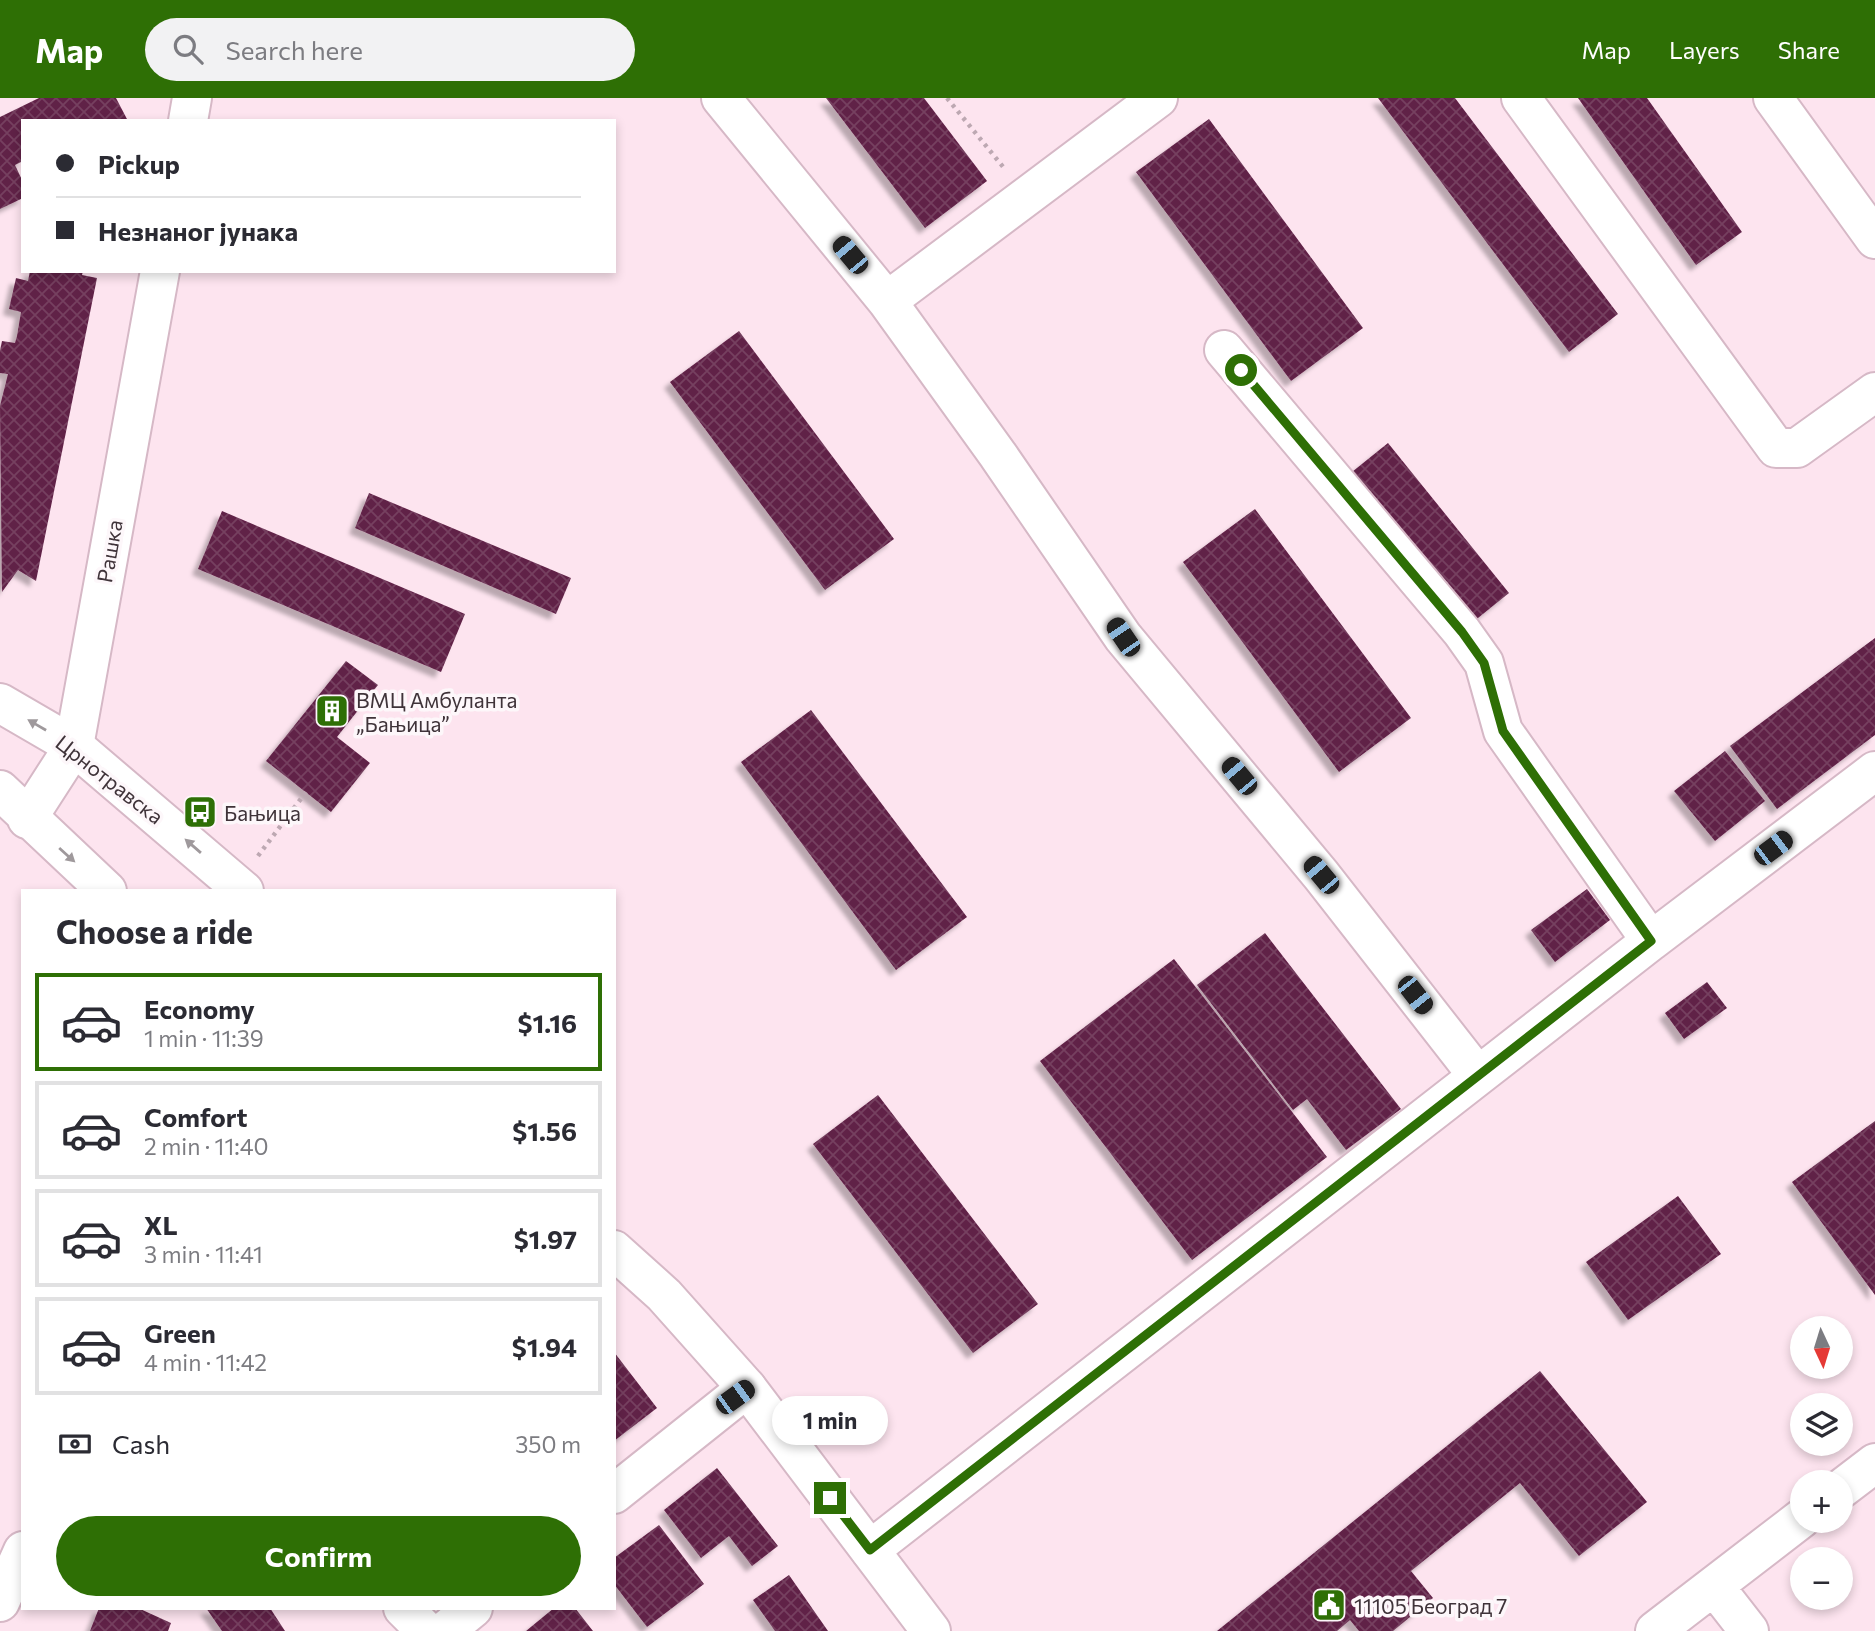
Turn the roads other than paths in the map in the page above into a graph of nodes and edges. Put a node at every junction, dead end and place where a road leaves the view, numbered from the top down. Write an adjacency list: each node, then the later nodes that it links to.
1 (192, 98): 6 (main road)
2 (721, 98): 9 (main road)
3 (1158, 98): 9 (main road)
4 (1521, 98): 11 (main road)
5 (1773, 98): 7 (main road)
6 (188, 119)
7 (1875, 239)
8 (160, 273): 13 (main road, Рашка)
9 (887, 301): 20 (main road)
10 (1224, 350): 19 (main road)
11 (1875, 392)
12 (0, 703): 13 (main road, Црнотравска, one-way to 12)
13 (74, 746): 16 (main road, Рашка); 17 (main road, Црнотравска, one-way to 13)
14 (1875, 771): 19 (main road)
15 (0, 790): 16 (main road)
16 (27, 819): 18 (main road, one-way to 18)
17 (247, 878)
18 (105, 889)
19 (1651, 941): 20 (main road)
20 (1478, 1076): 27 (main road)
21 (616, 1252): 22 (main road)
22 (747, 1388): 25 (main road); 27 (main road)
23 (1875, 1463): 24 (main road)
24 (1853, 1480)
25 (616, 1492)
26 (1790, 1527): 29 (main road)
27 (870, 1550): 33 (main road)
28 (21, 1555): 30 (main road)
29 (1714, 1586): 36 (main road); 37 (main road)
30 (0, 1602)
31 (404, 1610): 34 (main road)
32 (471, 1610): 35 (main road)
33 (928, 1630)
34 (426, 1631)
35 (445, 1631)
36 (1655, 1631)
37 (1749, 1631)

